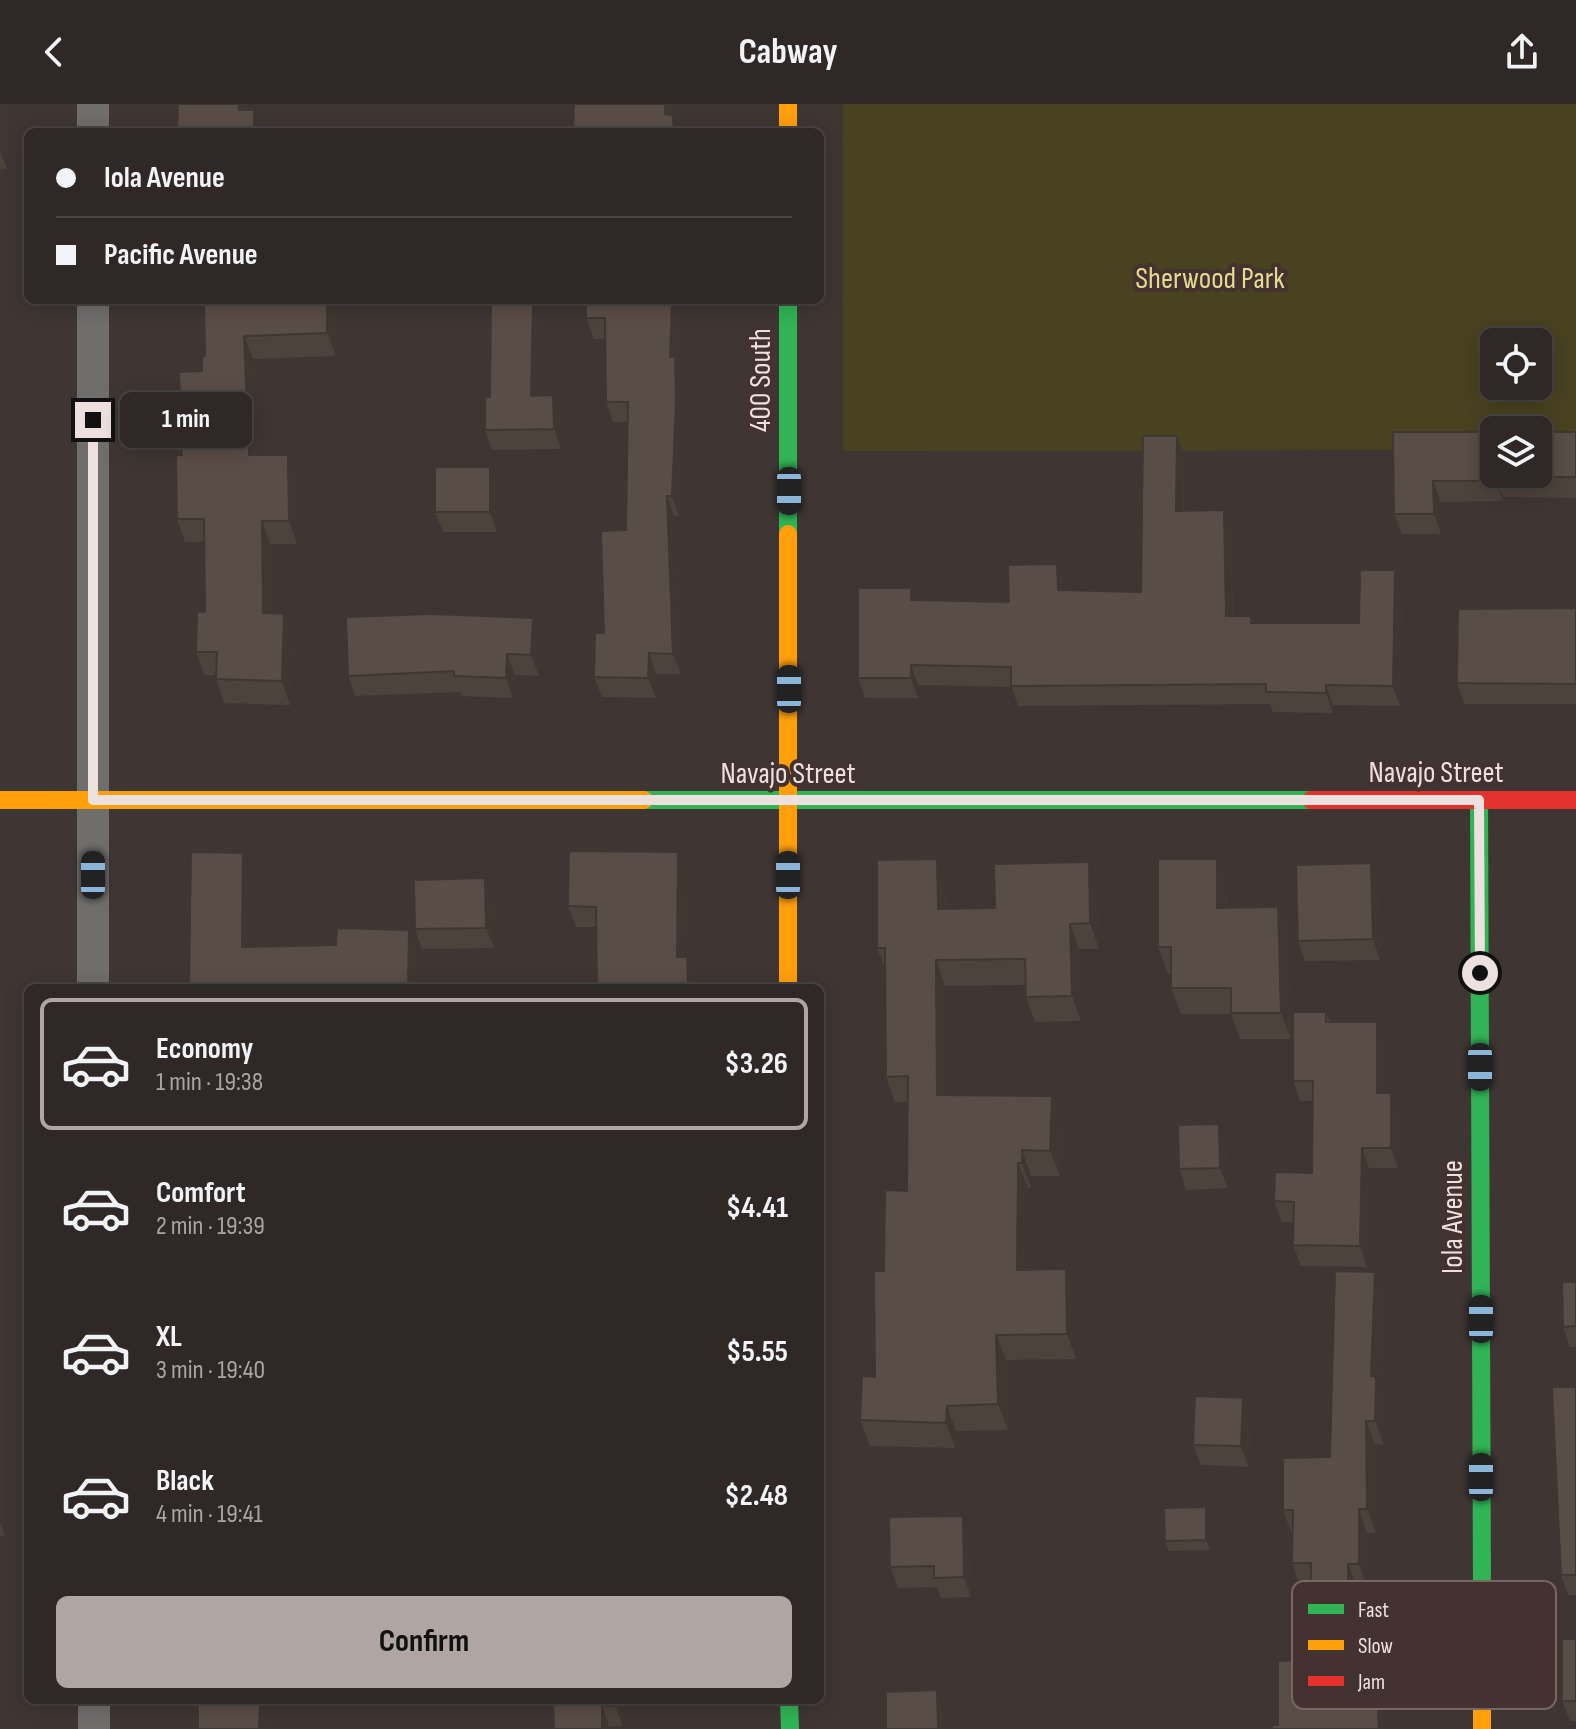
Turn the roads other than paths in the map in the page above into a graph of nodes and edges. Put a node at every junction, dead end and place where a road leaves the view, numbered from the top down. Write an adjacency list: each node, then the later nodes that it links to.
1 (93, 104): 3 (street)
2 (788, 104): 4 (street)
3 (93, 128)
4 (788, 128)
5 (93, 304): 8 (street)
6 (788, 304): 11 (street, 400 South)
7 (0, 800): 8 (street, Navajo Street)
8 (93, 800): 11 (street, Navajo Street); 12 (street)
9 (1479, 800): 10 (street, Navajo Street); 11 (street, Navajo Street); 14 (street, Iola Avenue)
10 (1576, 800)
11 (787, 801): 13 (street, 400 South)
12 (93, 984)
13 (788, 984)
14 (1482, 1581)
15 (94, 1704): 18 (street)
16 (789, 1704): 19 (street)
17 (1482, 1709): 20 (street, Iola Avenue)
18 (94, 1729)
19 (790, 1729)
20 (1482, 1729)

